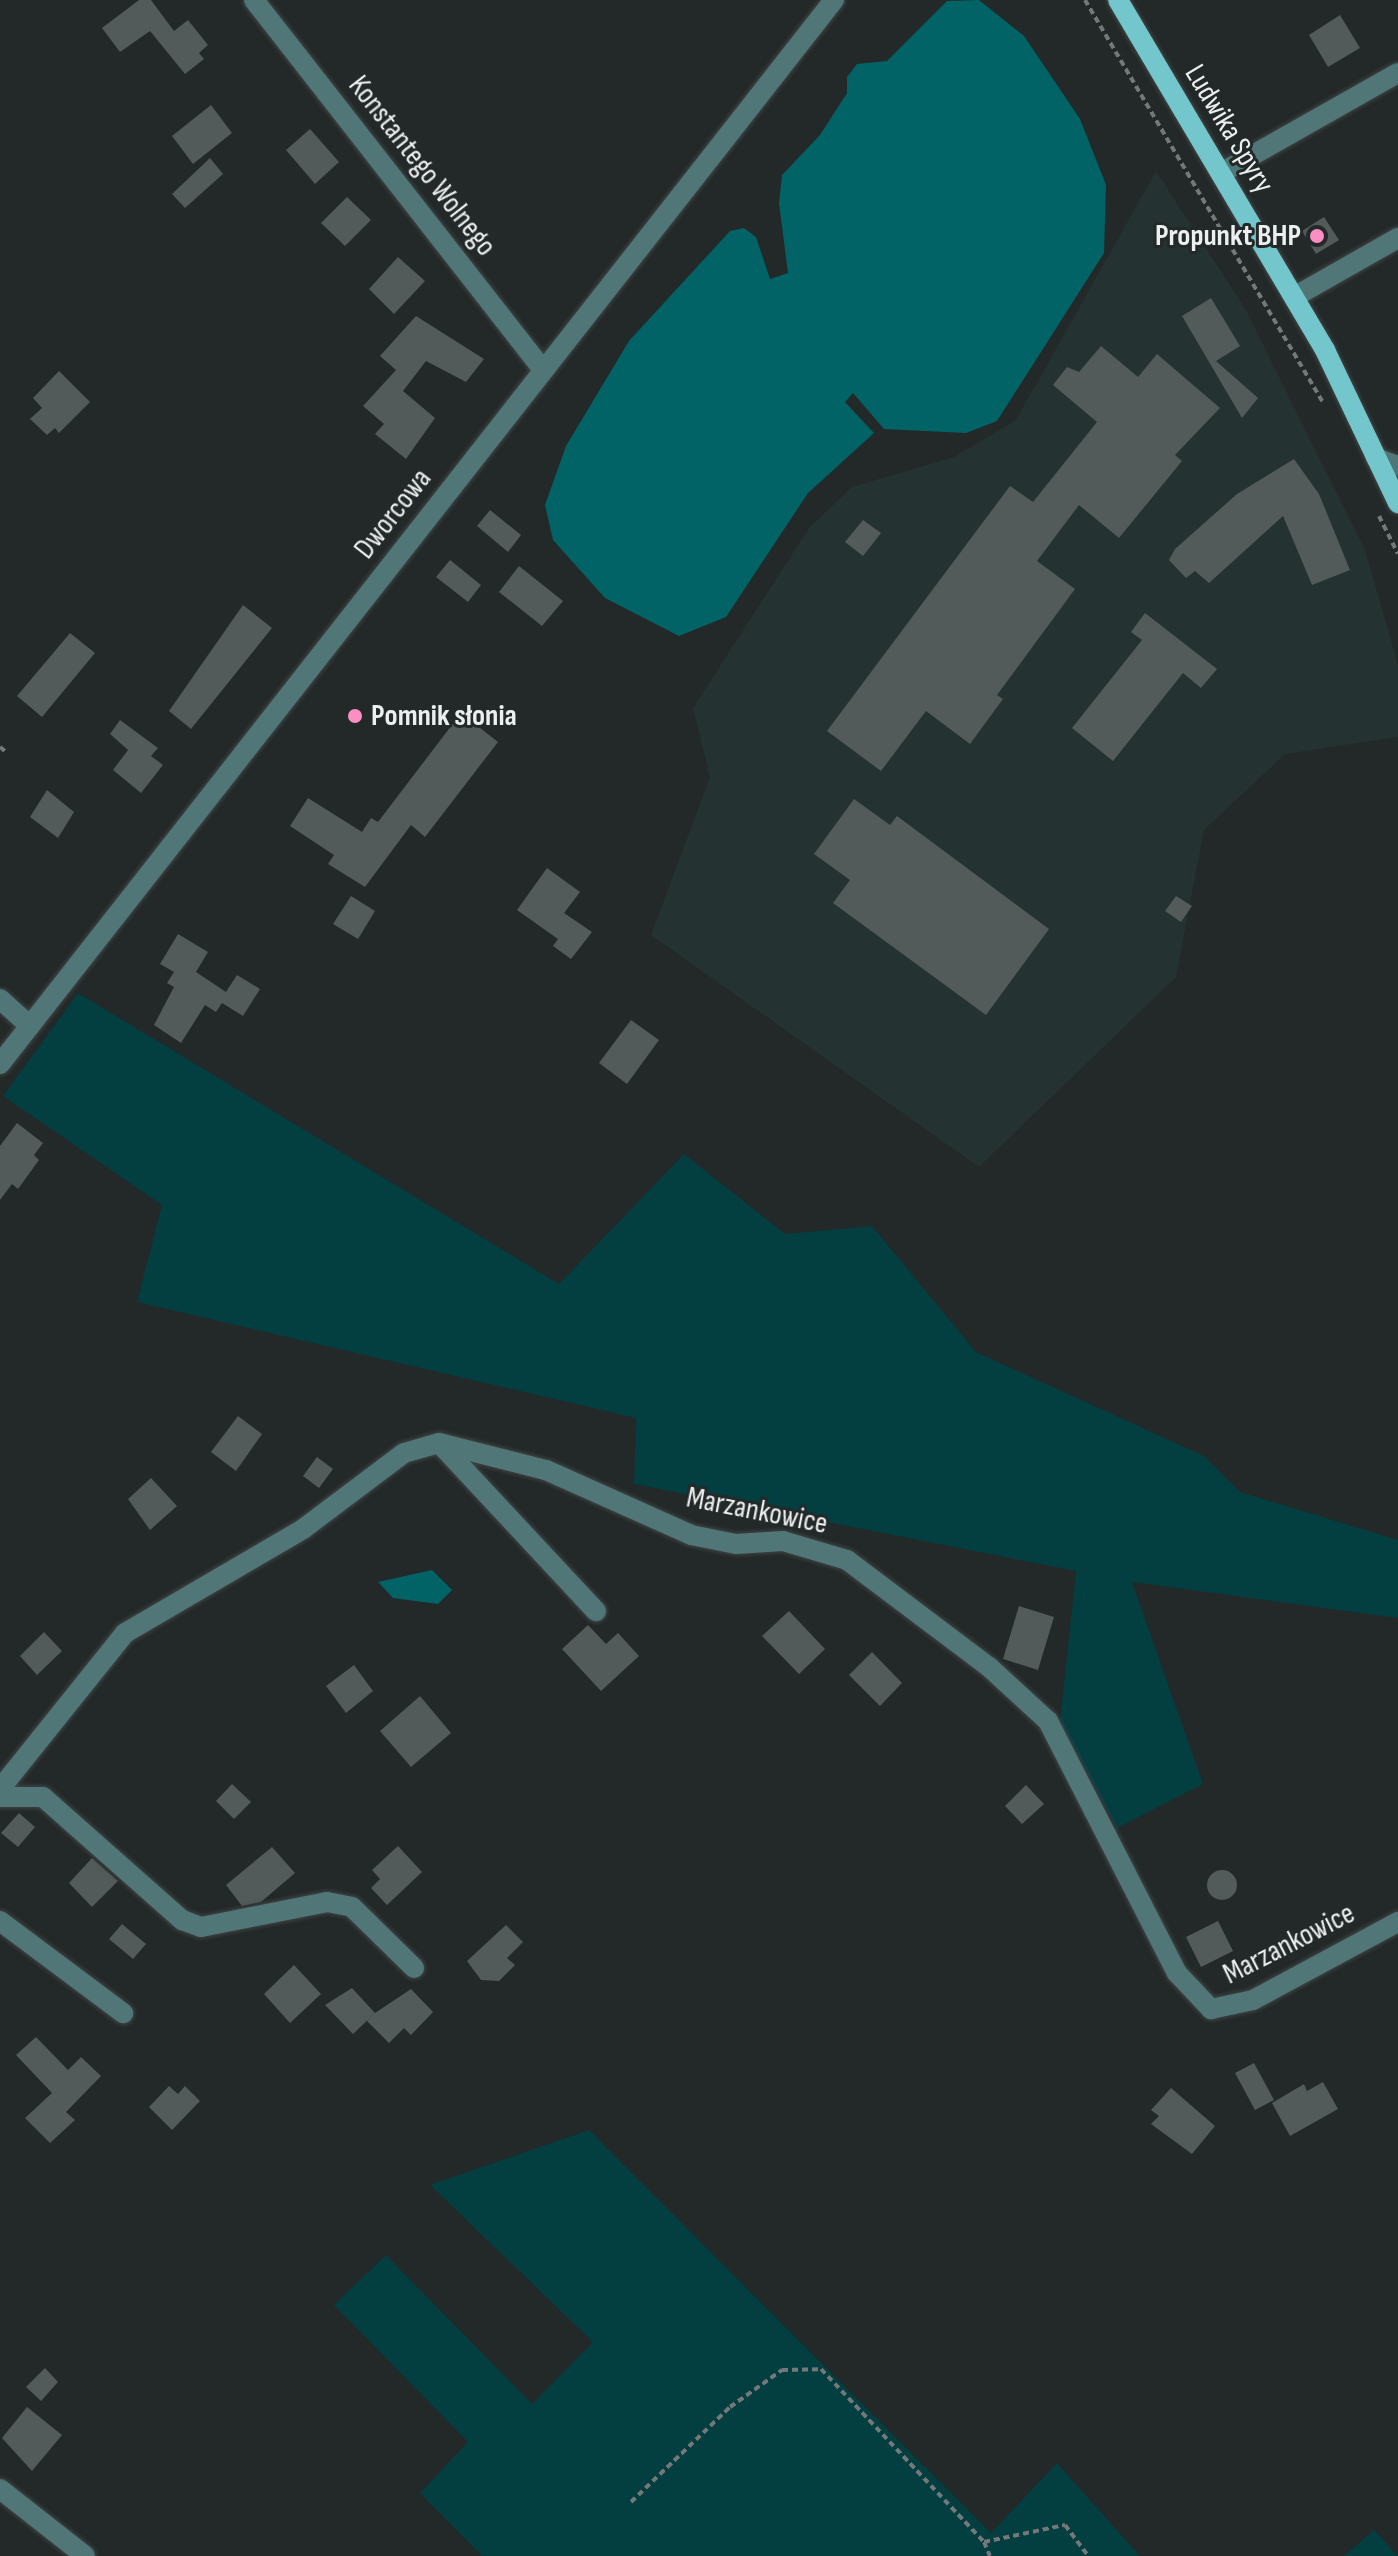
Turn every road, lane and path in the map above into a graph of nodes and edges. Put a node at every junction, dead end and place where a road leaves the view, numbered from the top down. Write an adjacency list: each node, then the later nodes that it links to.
1 (254, 0): 9 (street, Konstantego Wolnego)
2 (834, 0): 9 (street, Dworcowa)
3 (1085, 0): 10 (path)
4 (1118, 0): 6 (main road, Ludwika Spyry)
5 (1398, 73): 6 (street)
6 (1221, 173): 8 (main road, Ludwika Spyry)
7 (1398, 238): 8 (street)
8 (1294, 297): 11 (main road, Ludwika Spyry)
9 (543, 370): 19 (street, Dworcowa)
10 (1331, 417)
11 (1376, 458): 12 (street); 13 (main road, Ludwika Spyry)
12 (1398, 466)
13 (1398, 503)
14 (1378, 513): 15 (path)
15 (1398, 554)
16 (0, 747): 17 (path)
17 (6, 752)
18 (0, 999): 19 (street)
19 (30, 1026): 20 (street, Dworcowa)
20 (0, 1064)
21 (439, 1443): 22 (street); 23 (street); 26 (street, Marzankowice)
22 (596, 1611)
23 (0, 1789)
24 (0, 1797): 27 (street)
25 (0, 1921): 28 (street)
26 (1398, 1922)
27 (414, 1968)
28 (123, 2013)
29 (0, 2489): 32 (street)
30 (631, 2502): 31 (path)
31 (984, 2542): 33 (path); 34 (path)
32 (85, 2556)
33 (990, 2556)
34 (1088, 2556)

